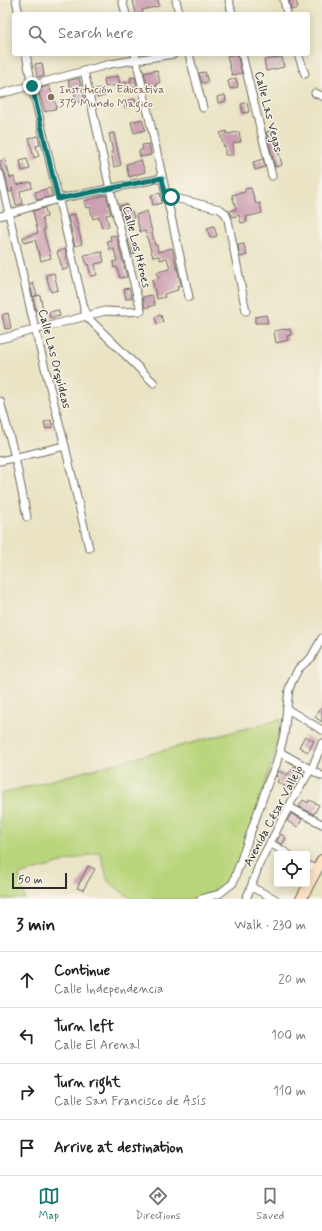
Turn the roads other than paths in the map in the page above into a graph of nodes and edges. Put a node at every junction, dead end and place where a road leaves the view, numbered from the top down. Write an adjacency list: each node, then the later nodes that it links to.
1 (16, 0): 6 (street)
2 (122, 0): 7 (street)
3 (176, 0): 8 (street)
4 (229, 0): 9 (street)
5 (284, 0): 10 (street)
6 (19, 12)
7 (125, 12)
8 (179, 12)
9 (232, 12)
10 (287, 12)
11 (26, 56): 19 (street)
12 (149, 56): 16 (street)
13 (190, 56): 21 (street)
14 (242, 56): 23 (street, Calle Las Vegas)
15 (299, 56): 18 (street)
16 (136, 57): 17 (street); 24 (street)
17 (84, 71): 19 (street); 25 (street, Calle Los Héroes)
18 (305, 74)
19 (32, 86): 20 (street); 27 (street)
20 (0, 94)
21 (203, 108)
22 (0, 174): 28 (street, Calle Las Orquídeas)
23 (272, 176)
24 (162, 178): 25 (street); 26 (street)
25 (110, 189): 27 (street); 32 (street, Calle Los Héroes)
26 (166, 198): 30 (street); 31 (street)
27 (58, 199): 28 (street); 32 (street)
28 (10, 214): 29 (street); 33 (street, Calle Las Orquídeas)
29 (0, 216)
30 (189, 297)
31 (246, 311)
32 (86, 316): 33 (street); 35 (street)
33 (35, 330): 34 (street); 37 (street, Calle Las Orquídeas)
34 (0, 339)
35 (154, 383)
36 (0, 401): 38 (street)
37 (65, 446): 38 (street); 41 (street, Calle Las Orquídeas)
38 (15, 457): 39 (street); 40 (street)
39 (0, 461)
40 (27, 517)
41 (88, 548)
42 (322, 638): 43 (street)
43 (287, 709): 44 (street); 46 (street)
44 (322, 730)
45 (322, 743): 47 (street, Avenida César Vallejo)
46 (280, 752): 47 (street); 57 (street)
47 (311, 770): 48 (street); 49 (street, Avenida César Vallejo)
48 (322, 776)
49 (289, 807): 50 (street); 51 (street, Avenida César Vallejo)
50 (322, 824)
51 (270, 843): 52 (street); 56 (street, Avenida César Vallejo)
52 (283, 851)
53 (322, 860): 55 (main road)
54 (310, 866): 55 (street)
55 (317, 870): 60 (main road)
56 (251, 887): 58 (street, Avenida César Vallejo); 59 (street)
57 (201, 899)
58 (246, 899)
59 (275, 899)
60 (301, 899)

